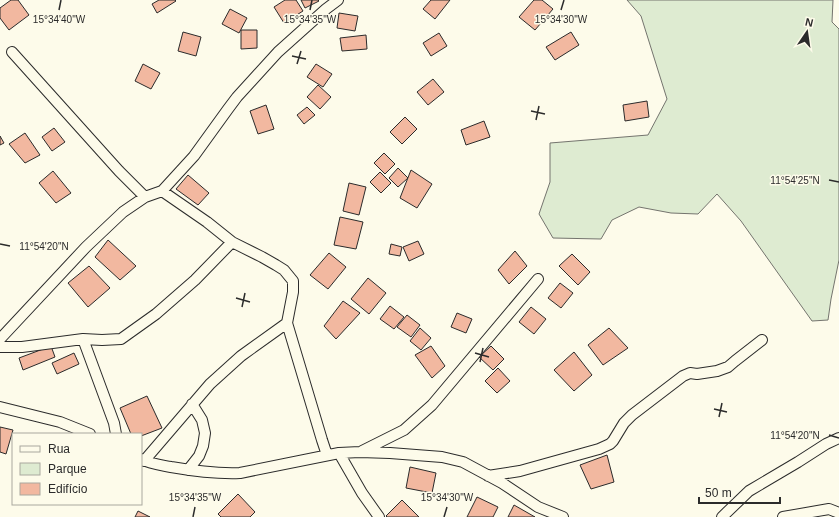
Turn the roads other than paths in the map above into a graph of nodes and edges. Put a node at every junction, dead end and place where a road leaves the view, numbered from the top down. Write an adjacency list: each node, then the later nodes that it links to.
1 (338, 0): 3 (street)
2 (12, 52): 4 (street)
3 (162, 191): 4 (street); 5 (street)
4 (145, 196): 8 (street)
5 (232, 242): 7 (street); 9 (street)
6 (538, 280): 17 (street)
7 (288, 323): 12 (street); 19 (street)
8 (0, 339)
9 (84, 339): 11 (street); 15 (street)
10 (762, 340): 22 (street)
11 (0, 347)
12 (192, 404): 20 (street); 21 (street)
13 (0, 407): 14 (street)
14 (88, 433)
15 (116, 433)
16 (839, 438): 26 (street)
17 (360, 452): 18 (street); 22 (street)
18 (339, 453): 19 (street); 24 (street)
19 (327, 455): 21 (street)
20 (142, 460): 21 (street)
21 (188, 470)
22 (488, 476): 25 (street)
23 (839, 512): 27 (street)
24 (379, 517)
25 (563, 517)
26 (722, 517)
27 (783, 517)

